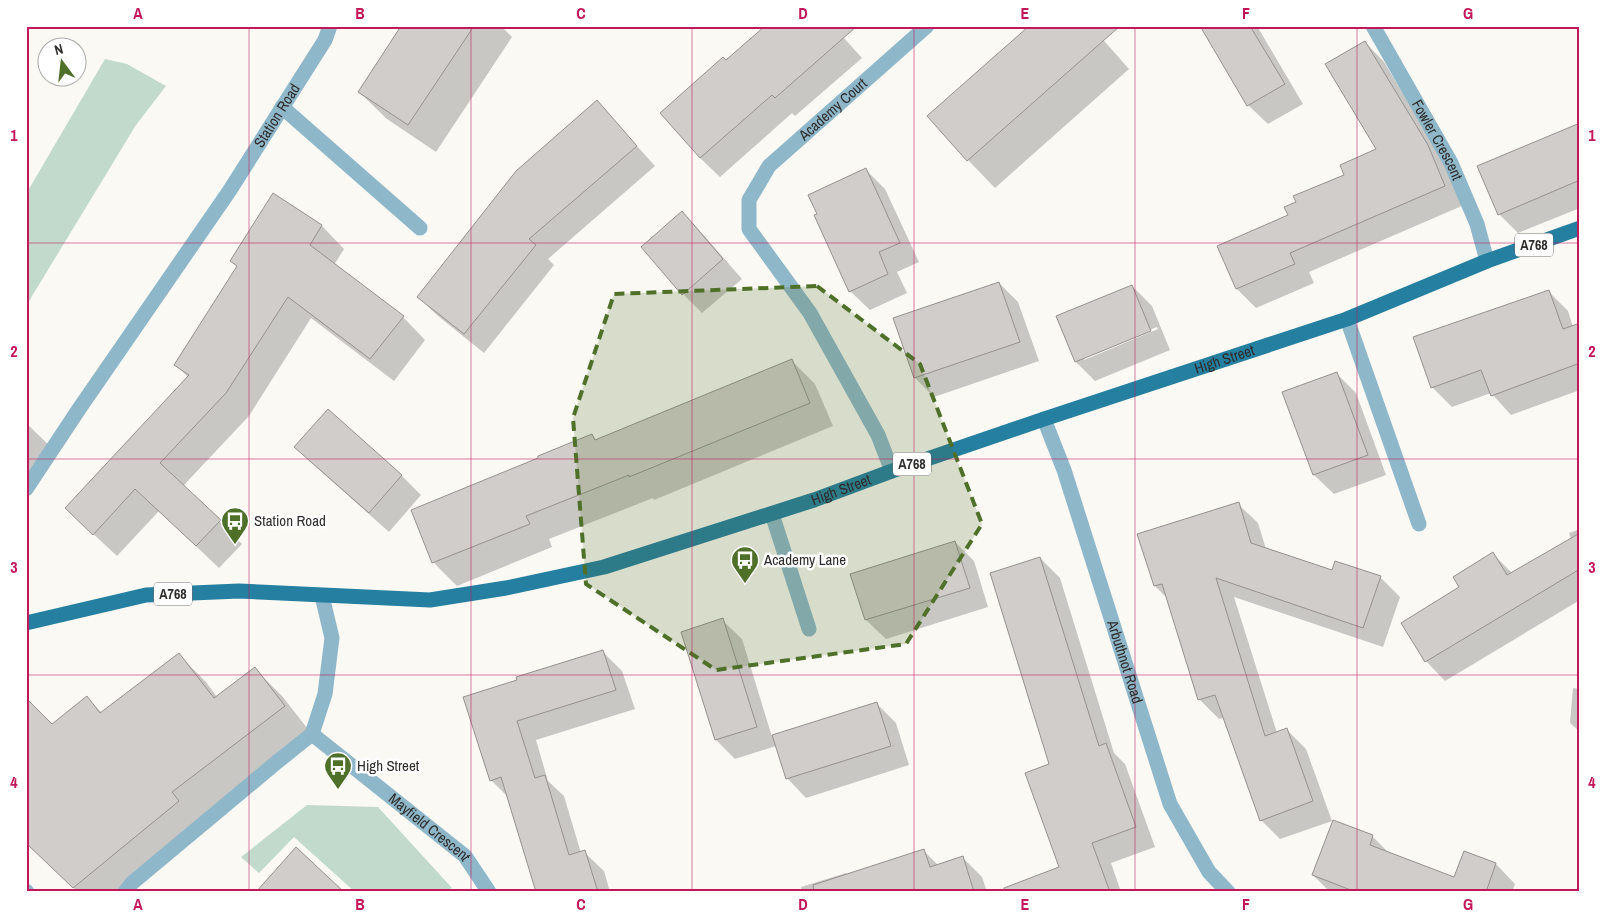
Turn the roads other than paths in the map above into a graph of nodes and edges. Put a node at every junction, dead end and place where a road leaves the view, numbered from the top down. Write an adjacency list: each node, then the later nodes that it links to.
1 (927, 26): 10 (street, Academy Court)
2 (1373, 26): 7 (street, Fowler Crescent)
3 (328, 33): 4 (street, Station Road)
4 (282, 107): 5 (street); 11 (street, Station Road)
5 (420, 228)
6 (1580, 228): 7 (main road, A768)
7 (1487, 262): 8 (main road, High Street / A768)
8 (1347, 319): 9 (main road, High Street / A768); 13 (street)
9 (1044, 419): 10 (main road, High Street / A768); 20 (street, Arbuthnot Road)
10 (892, 471): 12 (main road, High Street / A768)
11 (26, 489)
12 (772, 514): 14 (main road, High Street / A768); 16 (street)
13 (1419, 524)
14 (322, 596): 15 (main road, High Street / A768); 17 (street)
15 (26, 623)
16 (809, 629)
17 (312, 734): 18 (street); 19 (street, Mayfield Crescent)
18 (124, 892)
19 (488, 892)
20 (1228, 892)

